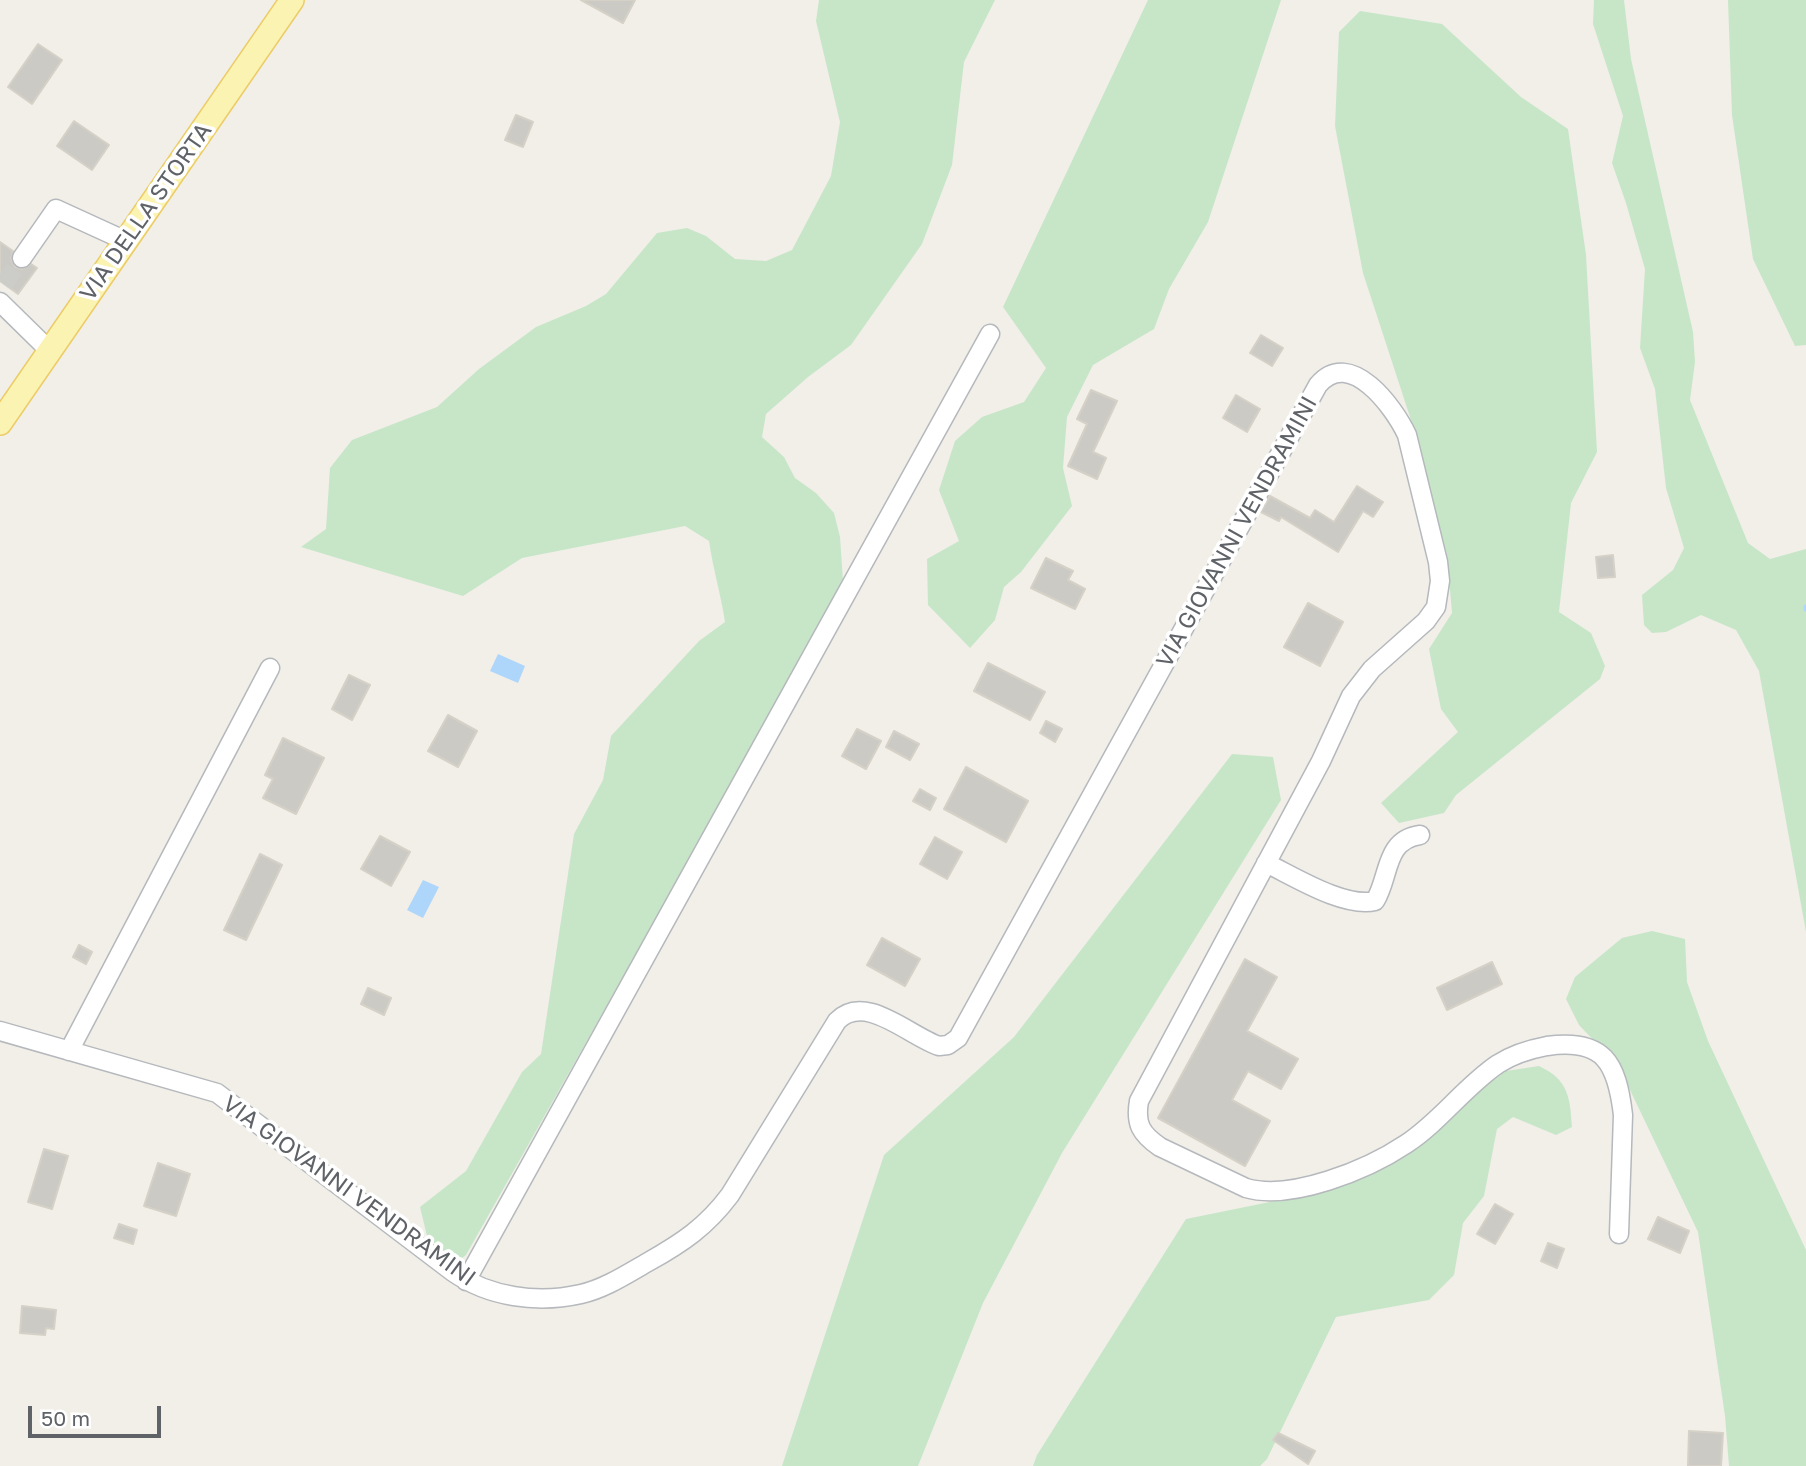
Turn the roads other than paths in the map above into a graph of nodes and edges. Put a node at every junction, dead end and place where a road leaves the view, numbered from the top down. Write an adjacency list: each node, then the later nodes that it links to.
1 (292, 0): 2 (main road, VIA DELLA STORTA)
2 (126, 240): 3 (street); 6 (main road, VIA DELLA STORTA)
3 (22, 258)
4 (1, 292): 6 (street)
5 (990, 334): 14 (street)
6 (50, 351): 7 (main road, VIA DELLA STORTA)
7 (0, 424)
8 (270, 668): 12 (street)
9 (1420, 835): 10 (street)
10 (1266, 863): 13 (street, VIA GIOVANNI VENDRAMINI); 14 (street, VIA GIOVANNI VENDRAMINI)
11 (0, 1031): 12 (street, VIA GIOVANNI VENDRAMINI)
12 (69, 1051): 14 (street, VIA GIOVANNI VENDRAMINI)
13 (1619, 1234)
14 (466, 1281)

